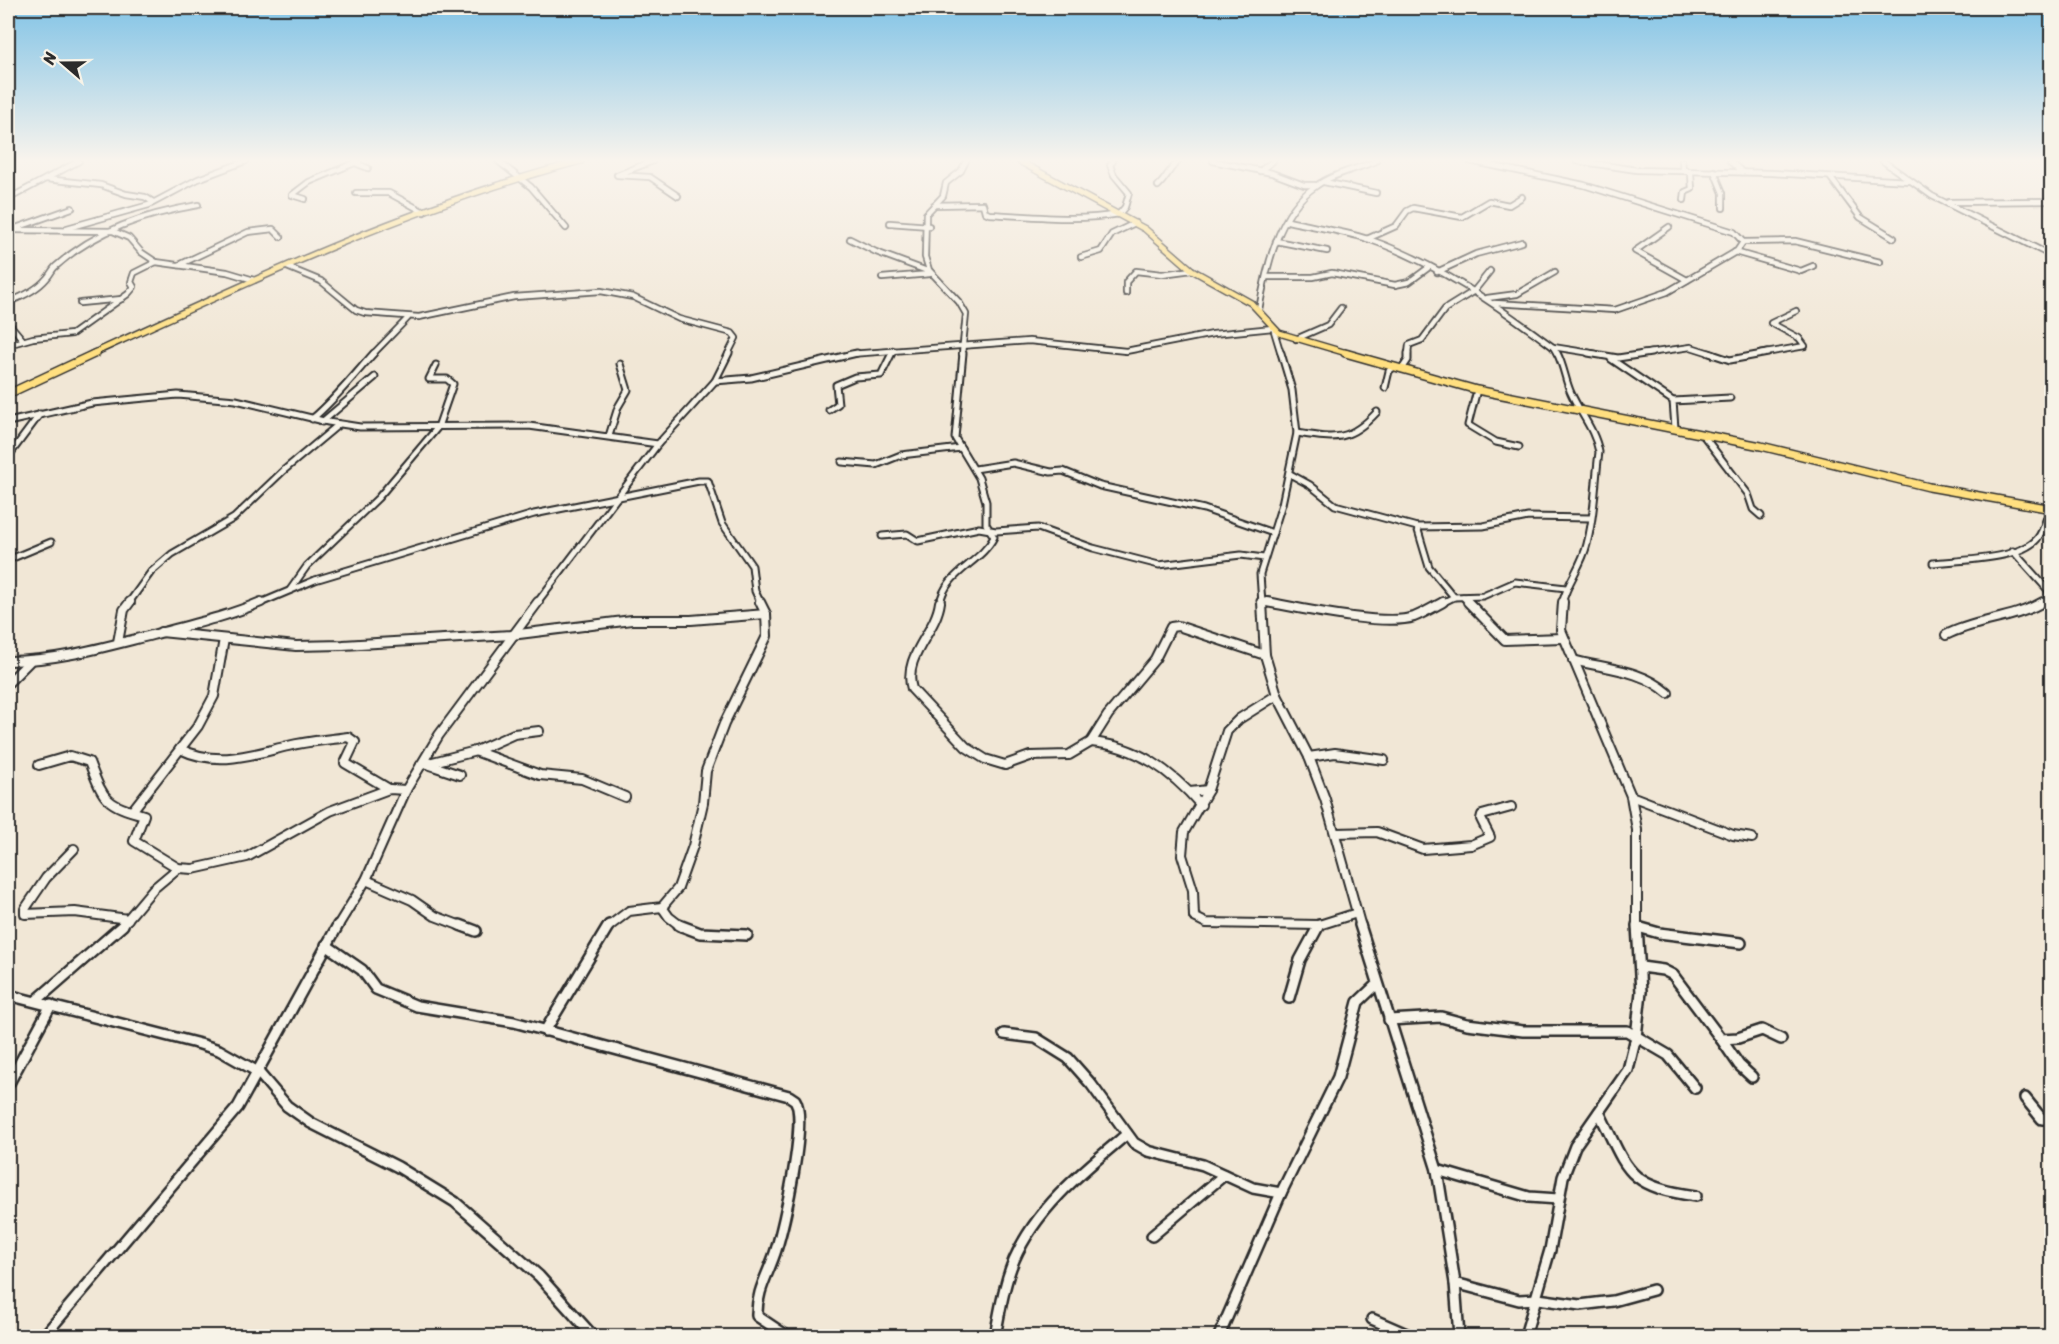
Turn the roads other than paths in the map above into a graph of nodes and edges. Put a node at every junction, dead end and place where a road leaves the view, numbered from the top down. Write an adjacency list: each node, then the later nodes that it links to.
1 (27, 224): 17 (street)
2 (80, 224): 19 (street)
3 (125, 224): 18 (street)
4 (395, 224): 35 (main road)
5 (562, 224): 16 (street)
6 (900, 224): 14 (street)
7 (1136, 224): 30 (street); 37 (main road)
8 (1286, 224): 24 (street)
9 (1300, 224): 23 (street)
10 (1398, 224): 23 (street)
11 (1708, 224): 26 (street)
12 (1871, 224): 21 (street)
13 (1988, 224): 29 (street)
14 (929, 226): 41 (street)
15 (1669, 226): 45 (street)
16 (566, 228)
17 (9, 230): 19 (street)
18 (107, 230): 19 (street); 31 (street); 50 (street)
19 (56, 231)
20 (281, 237): 33 (street)
21 (1894, 238)
22 (850, 239): 41 (street)
23 (1367, 239): 36 (street)
24 (1276, 241): 27 (street); 42 (street)
25 (1522, 242): 39 (street)
26 (1743, 242): 28 (street); 32 (street)
27 (1327, 251)
28 (1735, 252): 34 (street); 45 (street)
29 (2052, 256)
30 (1081, 257)
31 (156, 262): 33 (street); 48 (street)
32 (1880, 262)
33 (179, 265): 44 (street)
34 (1813, 266)
35 (287, 267): 44 (main road); 56 (street)
36 (1428, 268): 39 (street); 42 (street)
37 (1192, 270): 47 (street); 54 (main road)
38 (1490, 271): 46 (street)
39 (1437, 272): 46 (street)
40 (1555, 272): 49 (street)
41 (931, 273): 43 (street); 62 (street)
42 (1266, 277): 54 (street)
43 (882, 278)
44 (254, 280): 74 (main road)
45 (1687, 280): 49 (street)
46 (1474, 291): 49 (street); 69 (street)
47 (1126, 293)
48 (122, 299): 51 (street); 60 (street)
49 (1490, 300): 63 (street)
50 (9, 302): 52 (street)
51 (80, 303)
52 (8, 307)
53 (1341, 308): 59 (street)
54 (1259, 310): 58 (main road)
55 (1796, 311): 65 (street)
56 (408, 318): 71 (street); 81 (street)
57 (8, 322): 60 (street)
58 (1273, 329): 59 (main road); 62 (street); 87 (street)
59 (1296, 339): 68 (main road)
60 (23, 340): 61 (street)
61 (8, 345)
62 (962, 346): 64 (street); 92 (street)
63 (1553, 347): 65 (street); 77 (street)
64 (893, 350): 71 (street); 78 (street)
65 (1605, 357): 76 (street)
66 (620, 364): 89 (street)
67 (436, 365): 85 (street)
68 (1394, 367): 69 (main road); 72 (street)
69 (1402, 369): 73 (main road)
70 (375, 377): 83 (street)
71 (715, 381): 90 (street)
72 (1385, 388)
73 (1478, 390): 77 (main road); 91 (street)
74 (8, 394)
75 (1730, 398): 76 (street)
76 (1673, 401): 86 (street)
77 (1578, 408): 86 (main road); 100 (street)
78 (828, 410)
79 (1377, 412): 87 (street)
80 (40, 413): 81 (street); 82 (street); 93 (street)
81 (312, 419): 83 (street)
82 (8, 422)
83 (322, 422): 84 (street)
84 (338, 425): 85 (street); 121 (street)
85 (438, 427): 89 (street); 111 (street)
86 (1675, 428): 88 (main road)
87 (1297, 433): 96 (street)
88 (1703, 435): 98 (main road); 99 (street)
89 (609, 436): 90 (street)
90 (658, 444): 97 (street)
91 (1519, 447)
92 (961, 448): 94 (street); 95 (street)
93 (8, 457)
94 (842, 462)
95 (975, 469): 102 (street); 103 (street)
96 (1290, 474): 101 (street); 103 (street)
97 (615, 498): 111 (street); 115 (street); 117 (street)
98 (2051, 509): 106 (street)
99 (1761, 516)
100 (1591, 518): 101 (street); 110 (street)
101 (1417, 526): 112 (street)
102 (991, 530): 104 (street); 107 (street); 131 (street)
103 (1273, 532): 107 (street)
104 (882, 536)
105 (51, 543): 108 (street)
106 (2013, 551): 109 (street); 118 (street)
107 (1264, 558): 114 (street)
108 (8, 560)
109 (1933, 563)
110 (1566, 588): 113 (street); 119 (street)
111 (290, 590): 116 (street)
112 (1454, 597): 113 (street); 114 (street)
113 (1462, 597): 119 (street)
114 (1260, 601): 122 (street)
115 (766, 614): 117 (street); 154 (street)
116 (155, 632): 120 (street); 121 (street)
117 (511, 635): 120 (street); 138 (street)
118 (1947, 635)
119 (1563, 638): 123 (street)
120 (225, 639): 133 (street)
121 (118, 642): 125 (street)
122 (1265, 655): 128 (street); 130 (street)
123 (1573, 660): 127 (street); 144 (street)
124 (8, 661): 125 (street)
125 (30, 662): 126 (street)
126 (8, 683)
127 (1668, 693)
128 (1277, 695): 135 (street); 142 (street)
129 (539, 731): 134 (street)
130 (1096, 733): 131 (street); 132 (street)
131 (1091, 742): 132 (street)
132 (1102, 742): 143 (street)
133 (180, 749): 140 (street); 148 (street)
134 (475, 751): 138 (street); 145 (street)
135 (1309, 757): 136 (street); 149 (street)
136 (1384, 760)
137 (39, 765): 148 (street)
138 (425, 765): 139 (street); 141 (street)
139 (460, 775)
140 (390, 789): 141 (street); 152 (street)
141 (406, 790): 153 (street)
142 (1208, 790): 143 (street); 146 (street)
143 (1190, 792): 146 (street)
144 (1631, 796): 150 (street); 158 (street)
145 (625, 797)
146 (1201, 805): 157 (street)
147 (1511, 807): 149 (street)
148 (132, 811): 152 (street)
149 (1336, 833): 155 (street)
150 (1752, 838)
151 (74, 849): 156 (street)
152 (178, 868): 156 (street)
153 (366, 880): 159 (street); 162 (street)
154 (663, 907): 160 (street); 170 (street)
155 (1357, 913): 157 (street); 164 (street)
156 (129, 919): 167 (street)
157 (1319, 925): 166 (street)
158 (1638, 927): 161 (street); 163 (street)
159 (476, 931)
160 (747, 936)
161 (1741, 943)
162 (326, 945): 170 (street); 175 (street)
163 (1641, 967): 172 (street); 173 (street)
164 (1377, 984): 169 (street); 185 (street)
165 (8, 995): 167 (street)
166 (1290, 998)
167 (37, 1000): 168 (street)
168 (51, 1005): 175 (street); 177 (street)
169 (1389, 1020): 172 (street); 183 (street)
170 (545, 1031): 195 (street)
171 (1004, 1034): 182 (street)
172 (1636, 1037): 178 (street); 180 (street)
173 (1722, 1039): 174 (street); 176 (street)
174 (1781, 1039)
175 (258, 1072): 193 (street); 194 (street)
176 (1752, 1077)
177 (8, 1084)
178 (1695, 1088)
179 (2025, 1098): 181 (street)
180 (1599, 1112): 186 (street); 187 (street)
181 (2052, 1119)
182 (1127, 1134): 184 (street); 196 (street)
183 (1437, 1170): 187 (street); 189 (street)
184 (1224, 1175): 185 (street); 188 (street)
185 (1281, 1193): 197 (street)
186 (1696, 1196)
187 (1558, 1199): 191 (street)
188 (1152, 1236)
189 (1455, 1283): 191 (street); 199 (street)
190 (1653, 1290): 191 (street)
191 (1538, 1299): 200 (street)
192 (1372, 1319): 198 (street)
193 (44, 1336)
194 (593, 1336)
195 (787, 1336)
196 (995, 1336)
197 (1219, 1336)
198 (1411, 1336)
199 (1459, 1336)
200 (1525, 1336)

